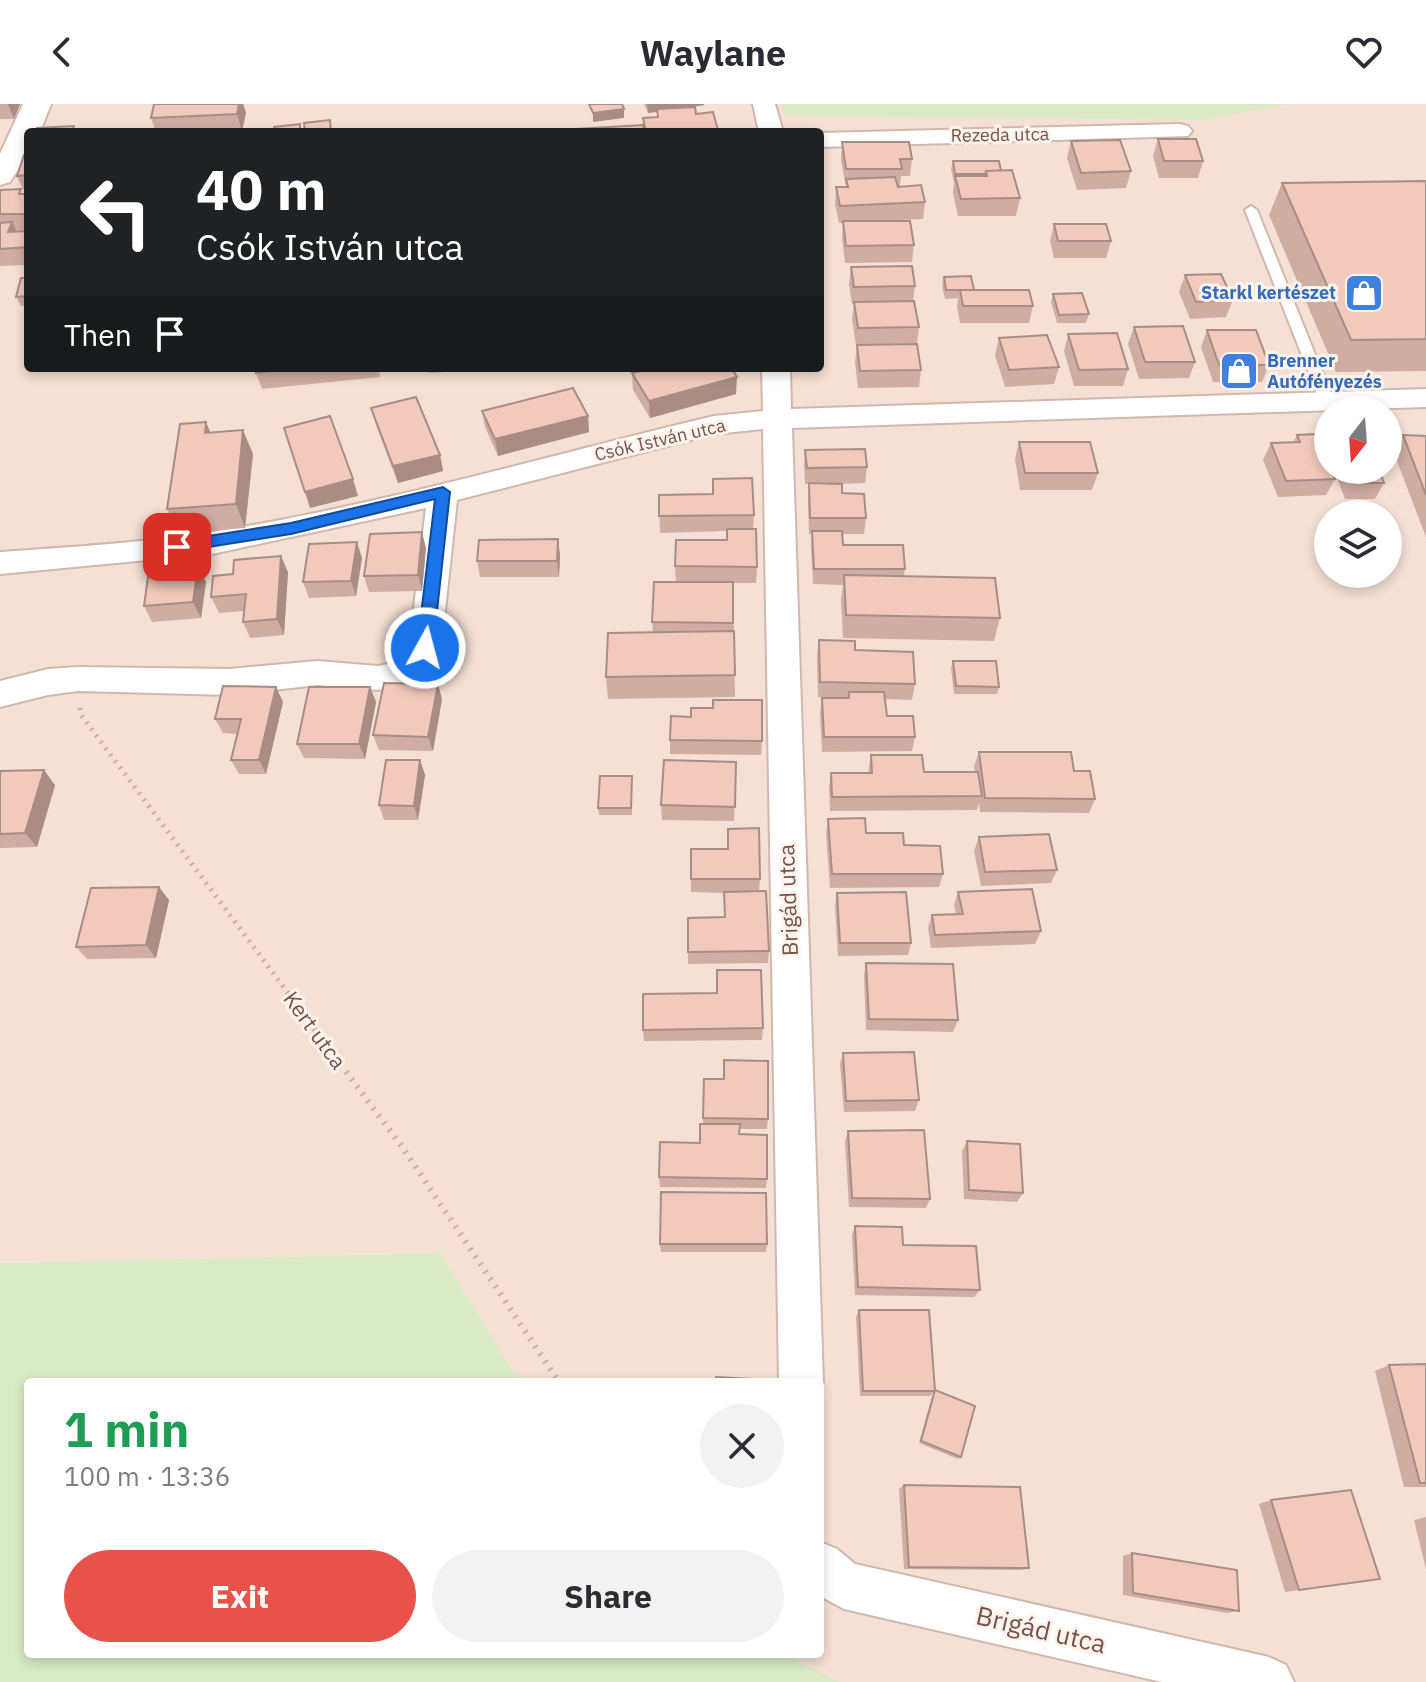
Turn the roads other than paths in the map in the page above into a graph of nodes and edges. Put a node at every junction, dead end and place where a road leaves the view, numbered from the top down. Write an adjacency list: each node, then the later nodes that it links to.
1 (37, 104): 3 (main road)
2 (764, 104): 4 (street)
3 (27, 128)
4 (770, 128)
5 (1180, 131): 7 (street, Rezeda utca)
6 (24, 135): 8 (main road)
7 (824, 140)
8 (0, 176)
9 (1251, 210): 11 (lane)
10 (776, 372): 15 (street, Brigád utca)
11 (1325, 396)
12 (1402, 398): 13 (street, Csók István utca)
13 (1426, 398)
14 (1314, 399): 15 (street, Csók István utca)
15 (775, 419): 16 (street, Csók István utca); 19 (street, Brigád utca)
16 (443, 492): 17 (street, Csók István utca); 18 (street)
17 (0, 563)
18 (0, 694)
19 (801, 1378)
20 (824, 1569): 21 (street, Brigád utca)
21 (1269, 1682)

